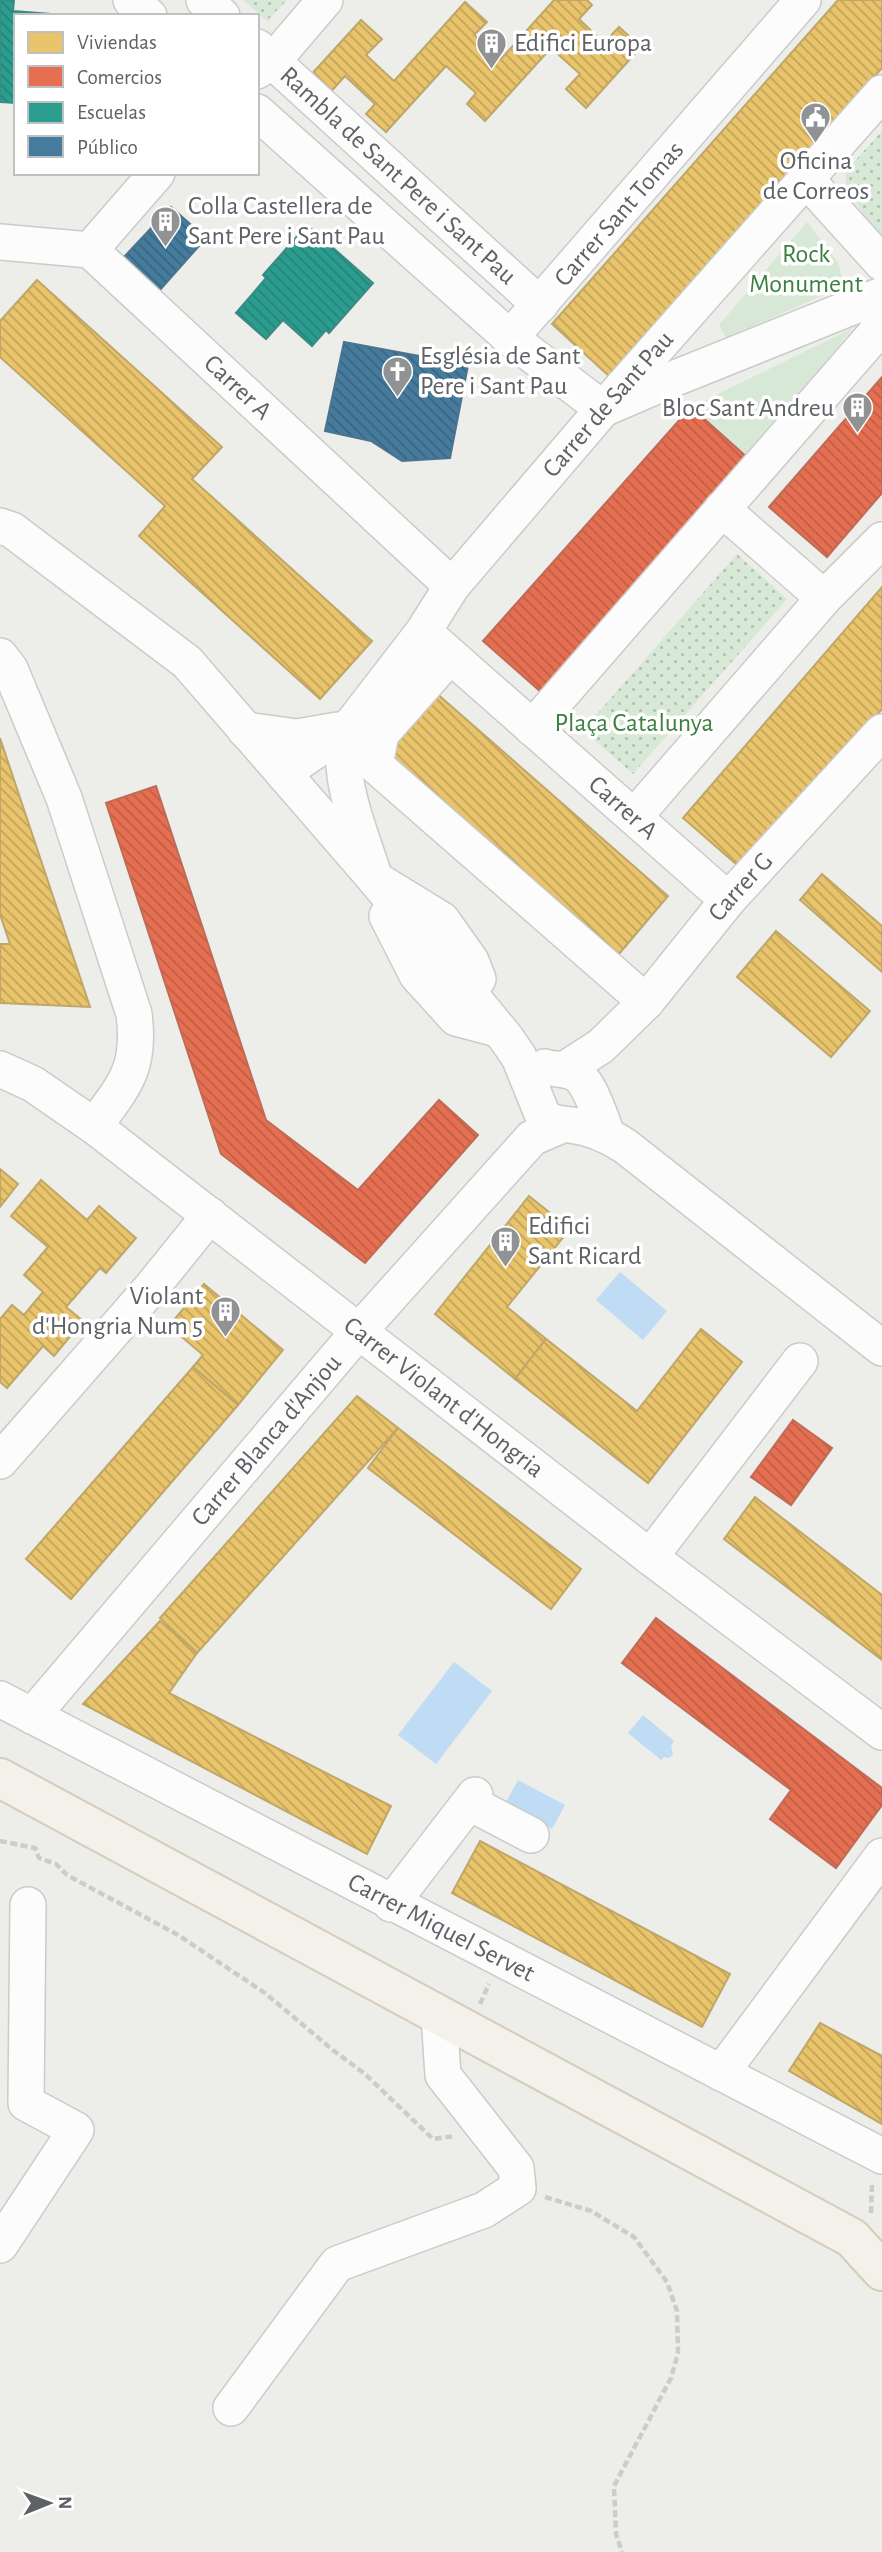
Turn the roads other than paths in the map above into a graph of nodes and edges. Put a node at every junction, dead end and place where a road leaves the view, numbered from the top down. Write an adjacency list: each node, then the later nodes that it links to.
1 (131, 0): 5 (street)
2 (204, 0): 6 (street)
3 (325, 0): 7 (street)
4 (793, 3): 16 (street, Carrer Sant Tomas)
5 (147, 14)
6 (220, 14)
7 (262, 60): 16 (street, Rambla de Sant Pere i Sant Pau)
8 (882, 93): 11 (street, Carrer de Sant Pau)
9 (259, 114): 18 (street, Rambla de Sant Pere i Sant Pau)
10 (155, 175): 13 (street)
11 (806, 179): 14 (street); 19 (street, Carrer de Sant Pau)
12 (0, 242): 13 (street)
13 (90, 250): 23 (street, Carrer A)
14 (882, 263)
15 (882, 295): 19 (street)
16 (540, 304): 18 (street, Carrer Sant Tomas)
17 (882, 322): 20 (street)
18 (510, 338): 19 (street)
19 (603, 409): 23 (street, Carrer de Sant Pau)
20 (722, 509): 24 (street); 29 (street)
21 (0, 526): 30 (street)
22 (879, 550): 24 (street)
23 (452, 586): 25 (street, Carrer de Sant Pau)
24 (824, 598): 34 (street)
25 (423, 632): 27 (street, Carrer A); 28 (street, Carrer de Sant Pau)
26 (0, 656): 42 (street)
27 (450, 656): 29 (street, Carrer A); 37 (street)
28 (349, 728): 30 (street); 32 (street); 33 (street, Carrer de Sant Pau)
29 (532, 728): 34 (street, Carrer A)
30 (245, 730): 33 (street)
31 (882, 732): 36 (street, Carrer G)
32 (344, 766): 33 (street); 35 (street)
33 (285, 775): 35 (street)
34 (634, 817): 36 (street, Carrer A)
35 (366, 870): 38 (street)
36 (728, 900): 37 (street, Carrer G)
37 (646, 1002): 40 (street, Carrer G)
38 (519, 1057): 40 (street); 41 (street)
39 (0, 1069): 42 (street, Carrer Violant d'Hongria)
40 (574, 1080): 41 (street); 41 (street); 43 (street)
41 (547, 1119): 43 (street); 45 (street, Carrer Blanca d'Anjou)
42 (94, 1126): 44 (street, Carrer Violant d'Hongria)
43 (607, 1134): 46 (street)
44 (210, 1215): 45 (street, Carrer Violant d'Hongria); 48 (street)
45 (359, 1331): 49 (street, Carrer Violant d'Hongria); 51 (street, Carrer Blanca d'Anjou)
46 (882, 1348)
47 (800, 1362): 49 (street)
48 (0, 1461)
49 (650, 1557): 52 (street, Carrer Violant d'Hongria)
50 (0, 1699): 51 (street, Carrer Miquel Servet)
51 (32, 1716): 56 (street, Carrer Miquel Servet)
52 (882, 1732)
53 (0, 1778): 58 (main road)
54 (531, 1835): 56 (street)
55 (882, 1856): 59 (street)
56 (391, 1904): 59 (street, Carrer Miquel Servet)
57 (28, 1905): 61 (street)
58 (453, 2023): 62 (main road); 63 (street)
59 (721, 2073): 60 (street, Carrer Miquel Servet)
60 (880, 2156)
61 (0, 2245)
62 (882, 2271)
63 (231, 2408)

